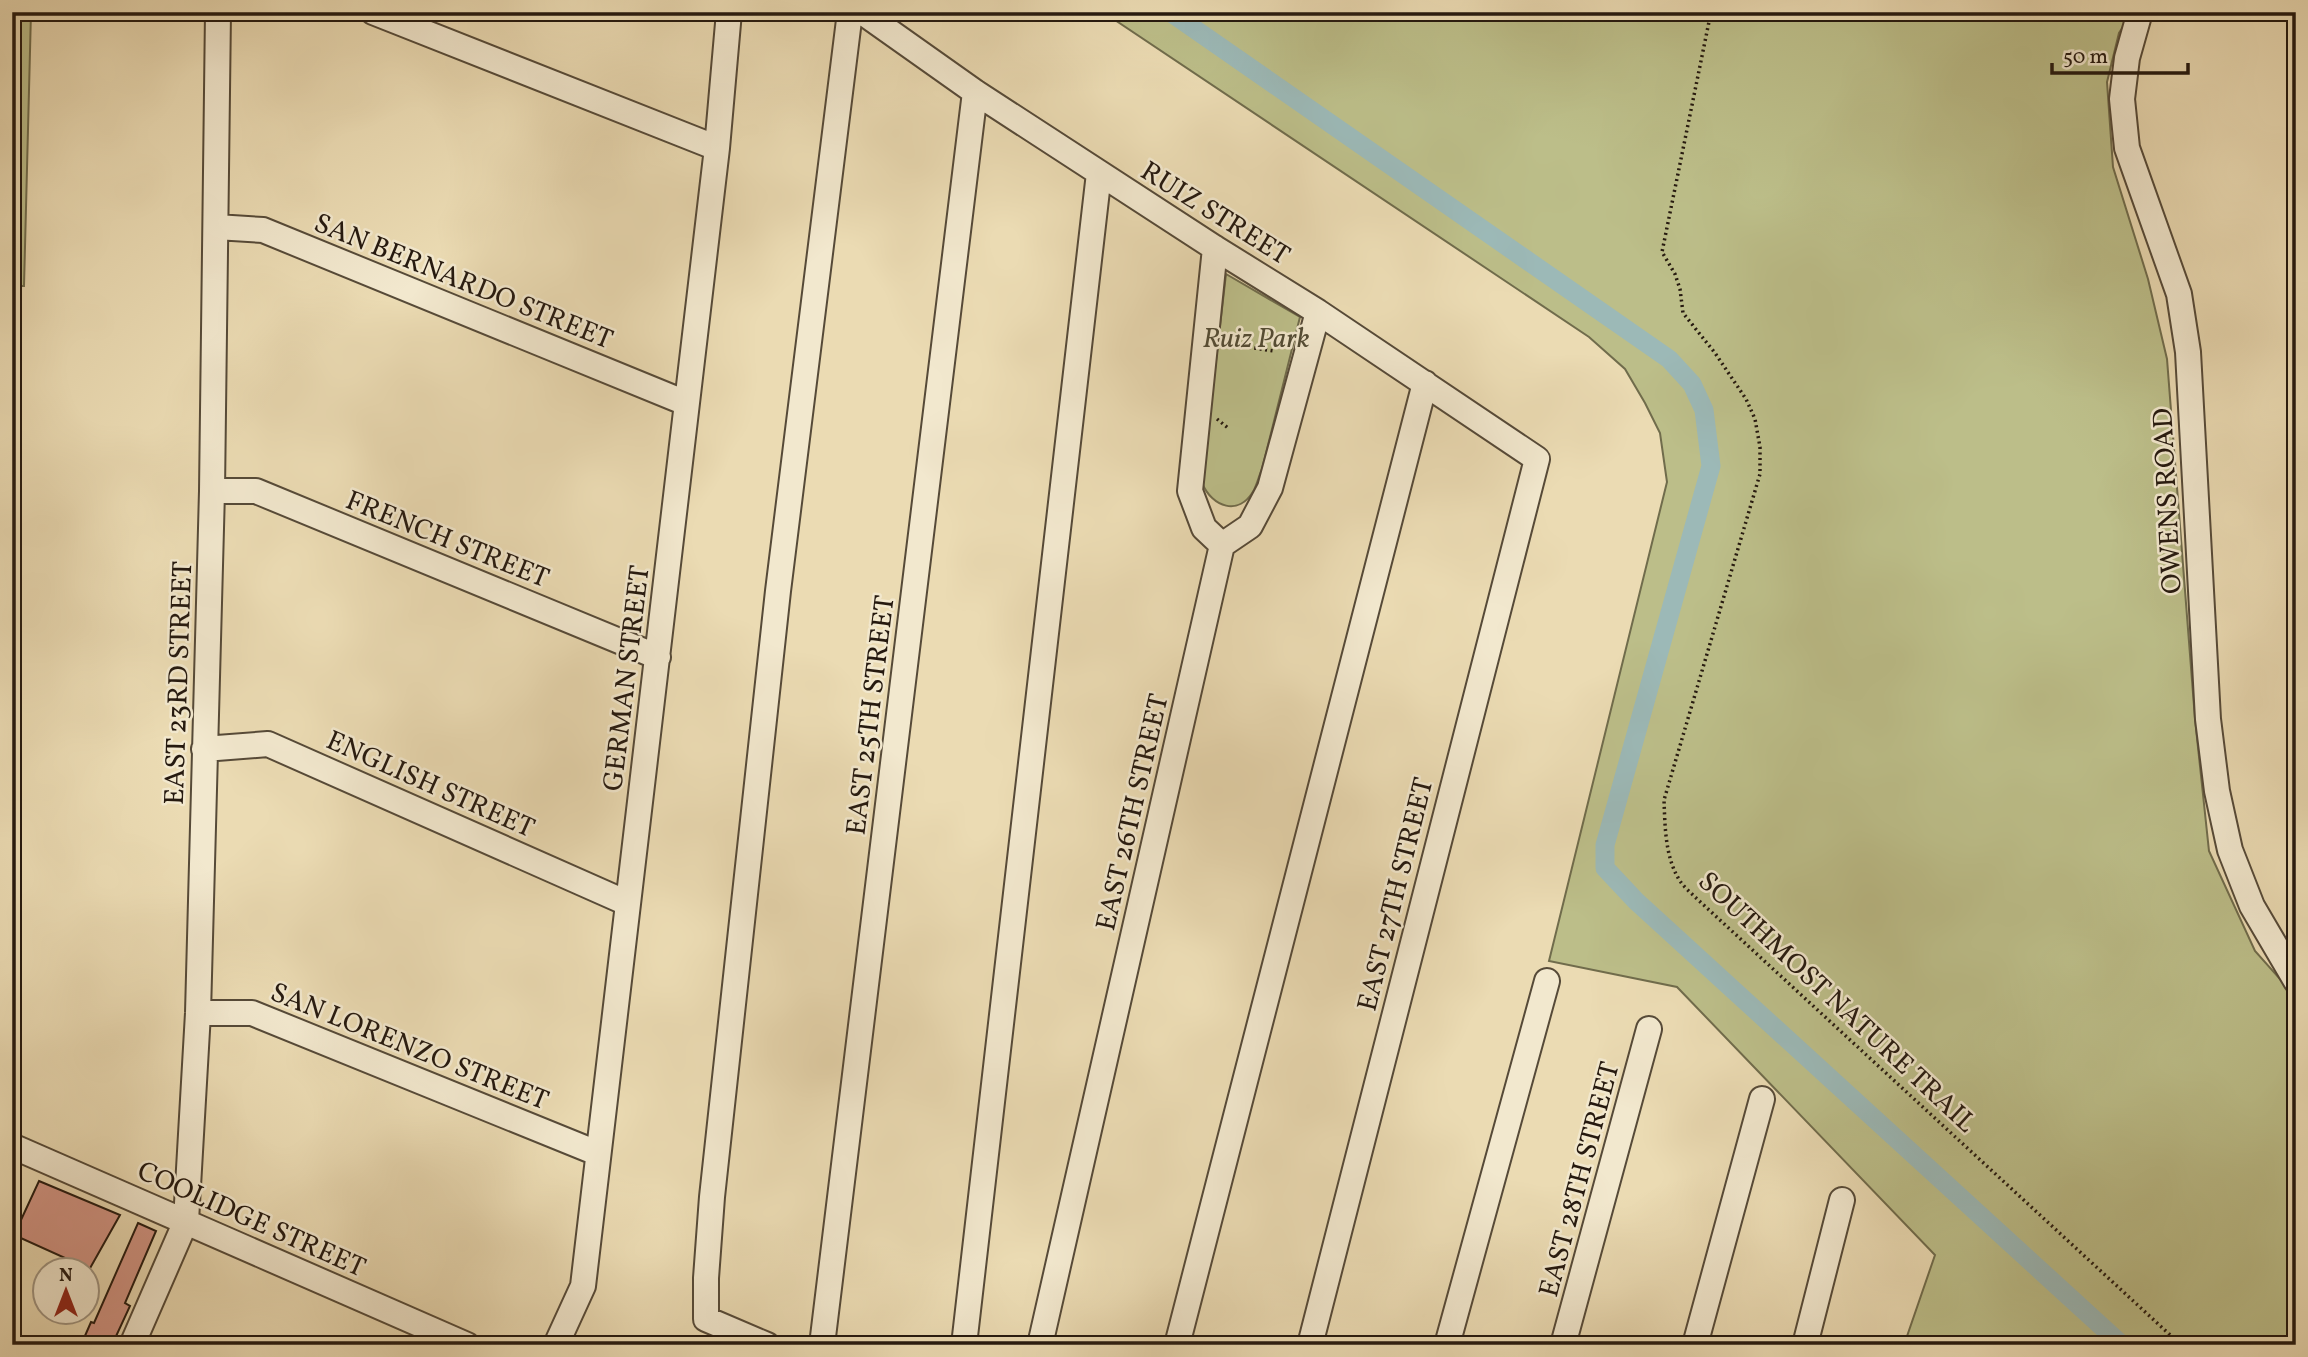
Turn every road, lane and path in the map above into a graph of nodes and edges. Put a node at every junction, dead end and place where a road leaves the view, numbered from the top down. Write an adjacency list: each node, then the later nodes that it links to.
1 (218, 12): 11 (street, EAST 23RD STREET)
2 (373, 12): 9 (street)
3 (729, 12): 9 (street, GERMAN STREET)
4 (850, 12): 36 (street)
5 (863, 12): 8 (street, RUIZ STREET)
6 (1711, 12): 46 (path, SOUTHMOST NATURE TRAIL)
7 (2140, 12): 25 (street, OWENS ROAD)
8 (975, 92): 10 (street, RUIZ STREET); 37 (street, EAST 25TH STREET)
9 (717, 148): 17 (street, GERMAN STREET)
10 (1099, 173): 12 (street, RUIZ STREET); 38 (street)
11 (216, 228): 17 (street, SAN BERNARDO STREET); 19 (street, EAST 23RD STREET)
12 (1215, 248): 13 (street, RUIZ STREET); 14 (street)
13 (1318, 312): 16 (street, RUIZ STREET); 20 (street)
14 (1205, 349): 15 (path); 20 (street)
15 (1275, 351)
16 (1425, 383): 18 (street, RUIZ STREET); 40 (street)
17 (686, 403): 21 (street, GERMAN STREET)
18 (1537, 459): 41 (street, EAST 27TH STREET)
19 (212, 491): 21 (street, FRENCH STREET); 22 (street, EAST 23RD STREET)
20 (1222, 545): 39 (street, EAST 26TH STREET)
21 (658, 657): 23 (street, GERMAN STREET)
22 (204, 749): 23 (street, ENGLISH STREET); 26 (street, EAST 23RD STREET)
23 (627, 903): 30 (street, GERMAN STREET)
24 (1547, 981): 42 (street)
25 (2296, 981)
26 (198, 1013): 30 (street, SAN LORENZO STREET); 32 (street, EAST 23RD STREET)
27 (1650, 1029): 43 (street, EAST 28TH STREET)
28 (1762, 1099): 44 (street)
29 (12, 1146): 32 (street, COOLIDGE STREET)
30 (597, 1153): 35 (street, GERMAN STREET)
31 (1842, 1200): 45 (street)
32 (186, 1220): 33 (street, EAST 23RD STREET); 34 (street, COOLIDGE STREET)
33 (132, 1345)
34 (467, 1345)
35 (556, 1345)
36 (767, 1345)
37 (822, 1345)
38 (964, 1345)
39 (1040, 1345)
40 (1177, 1345)
41 (1310, 1345)
42 (1447, 1345)
43 (1563, 1345)
44 (1695, 1345)
45 (1805, 1345)
46 (2181, 1345)

